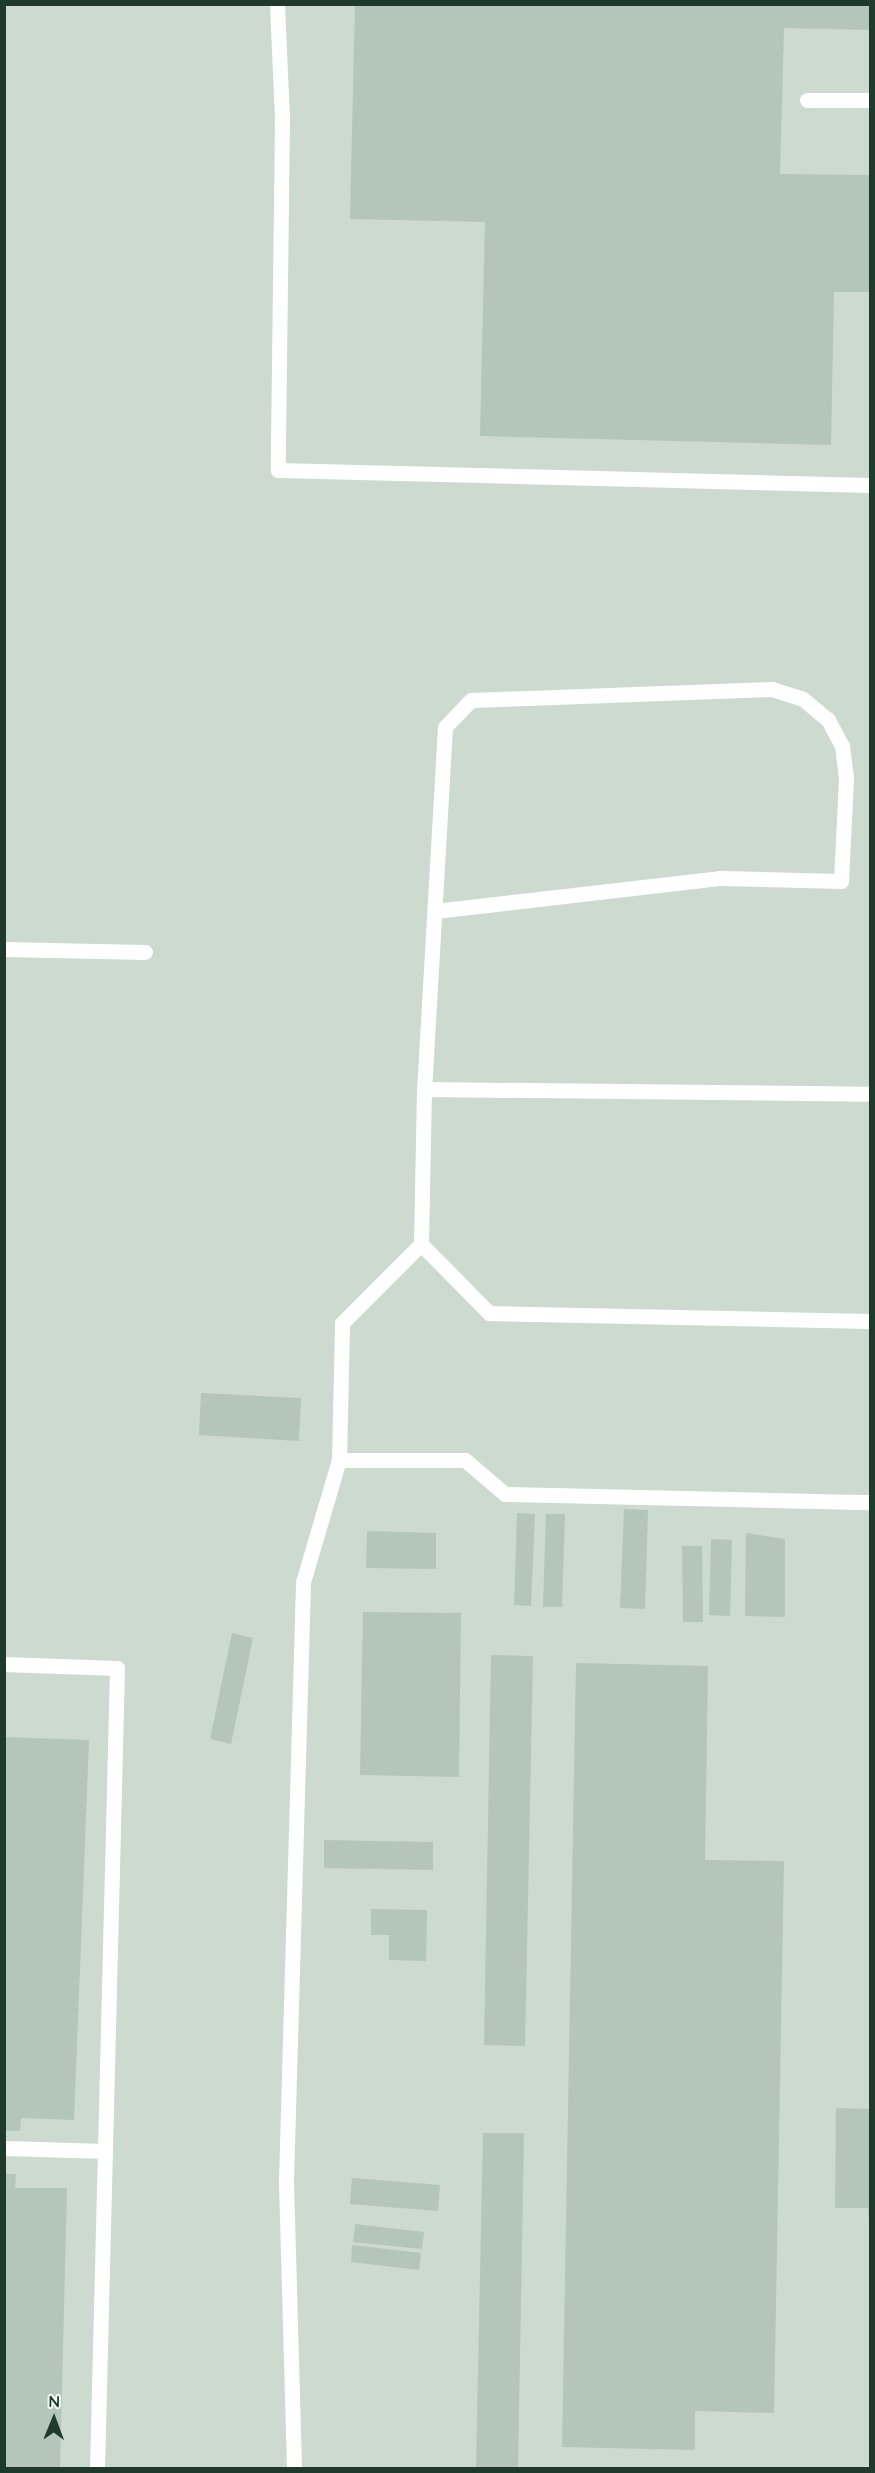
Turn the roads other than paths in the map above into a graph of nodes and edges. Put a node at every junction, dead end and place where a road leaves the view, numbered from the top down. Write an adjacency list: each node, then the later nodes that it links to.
1 (277, 4): 4 (lane)
2 (807, 99): 3 (lane)
3 (870, 100)
4 (870, 485)
5 (435, 911): 5 (lane); 8 (lane)
6 (4, 950): 7 (lane)
7 (145, 951)
8 (424, 1089): 9 (lane); 10 (lane)
9 (870, 1094)
10 (421, 1244): 11 (lane); 12 (lane)
11 (870, 1321)
12 (339, 1460): 13 (lane); 18 (lane)
13 (870, 1502)
14 (4, 1664): 16 (lane)
15 (4, 2148): 16 (lane)
16 (105, 2151): 17 (lane)
17 (97, 2469)
18 (294, 2469)

